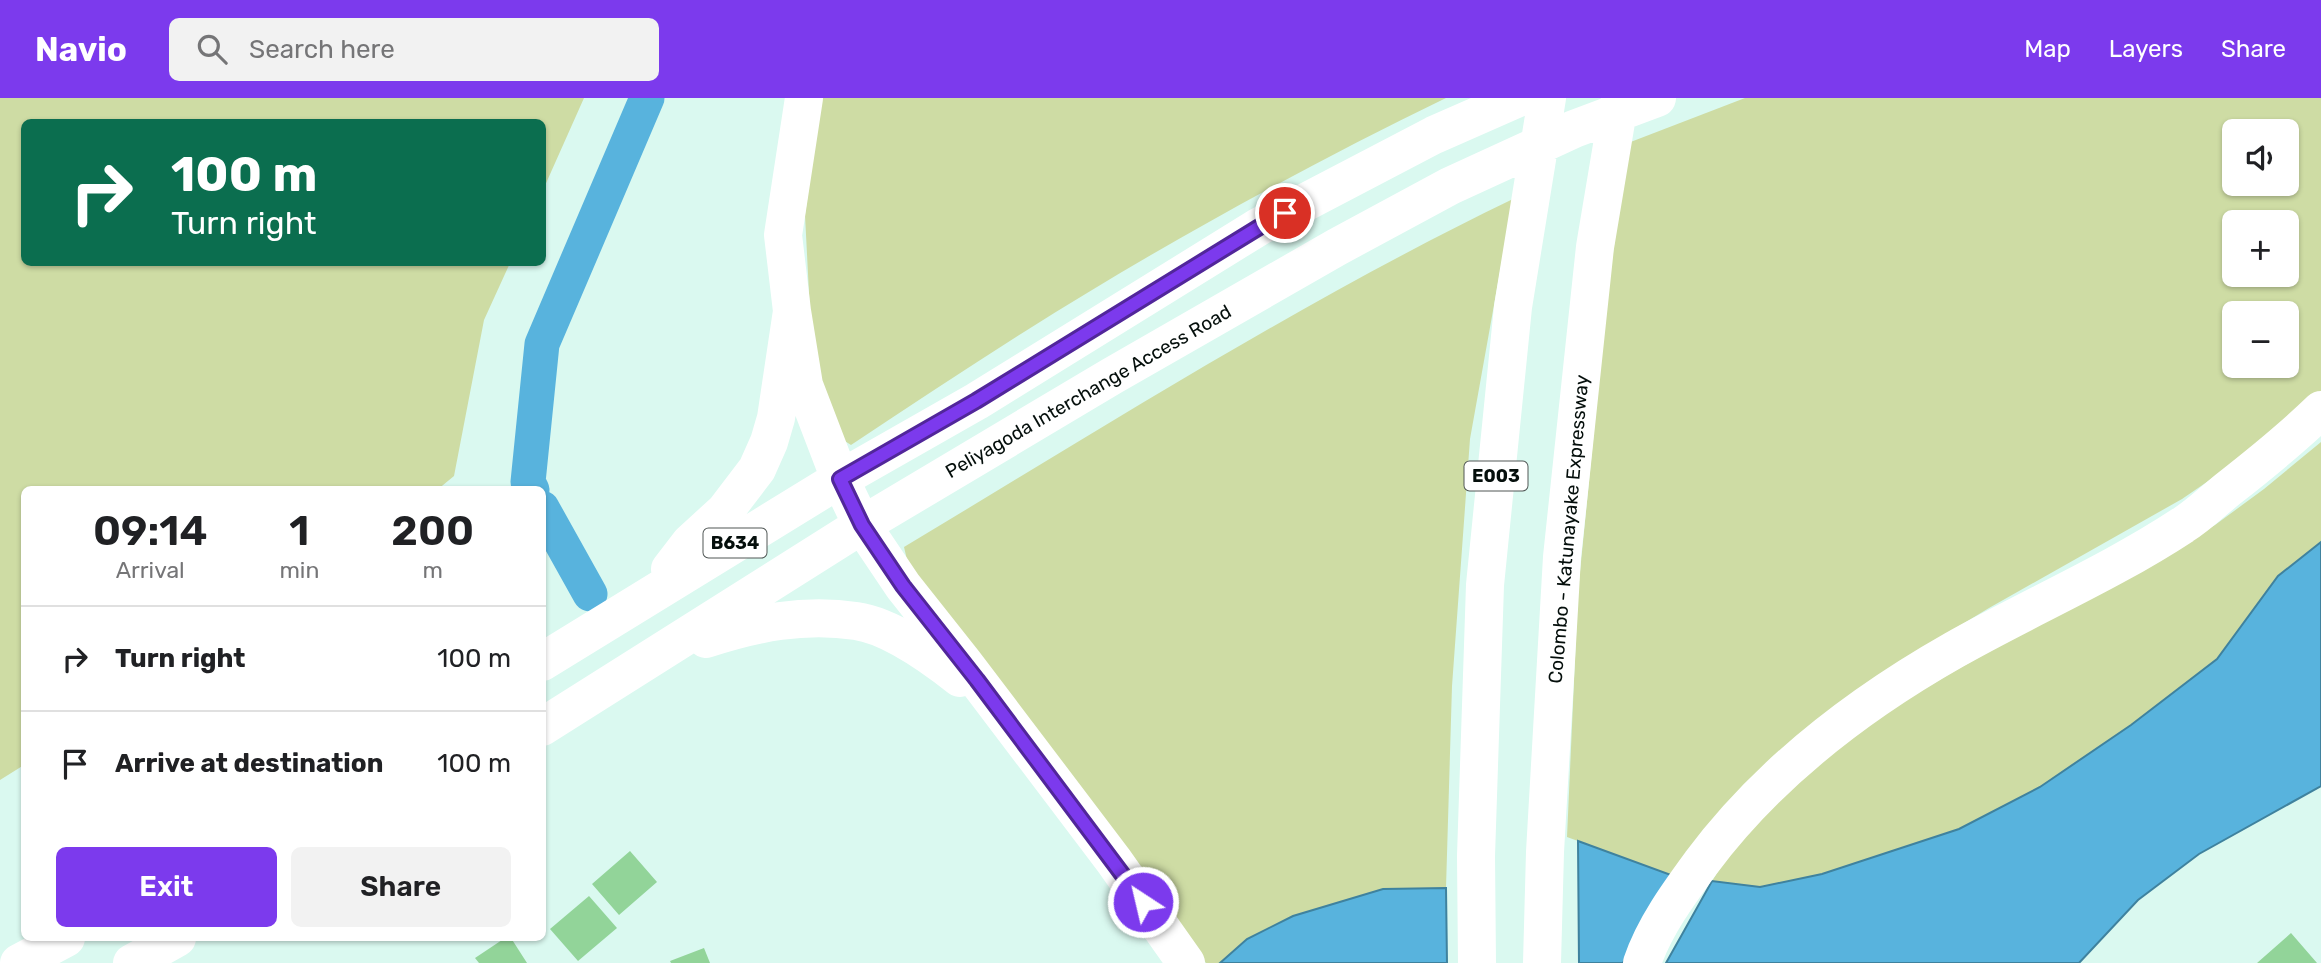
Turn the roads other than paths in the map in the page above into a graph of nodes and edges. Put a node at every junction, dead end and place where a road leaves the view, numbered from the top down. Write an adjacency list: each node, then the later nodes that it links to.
1 (804, 98): 6 (highway)
2 (1518, 98): 8 (highway, B634)
3 (1547, 98): 20 (highway, E003)
4 (1620, 98): 21 (highway, Colombo - Katunayake Expressway)
5 (1657, 98): 9 (highway, Peliyagoda Interchange Access Road / B634)
6 (792, 311): 8 (highway); 10 (highway)
7 (2321, 410): 22 (highway)
8 (840, 479): 9 (highway); 10 (highway, B634)
9 (862, 525): 11 (highway, Peliyagoda Interchange Access Road / B634); 14 (highway)
10 (631, 607): 12 (highway, B634)
11 (661, 653): 13 (highway, Peliyagoda Interchange Access Road / B634); 14 (highway)
12 (546, 660)
13 (546, 725)
14 (1016, 731): 19 (highway)
15 (60, 941): 17 (highway)
16 (172, 941): 18 (highway)
17 (19, 963)
18 (132, 963)
19 (1186, 963)
20 (1477, 963)
21 (1542, 963)
22 (1642, 963)

